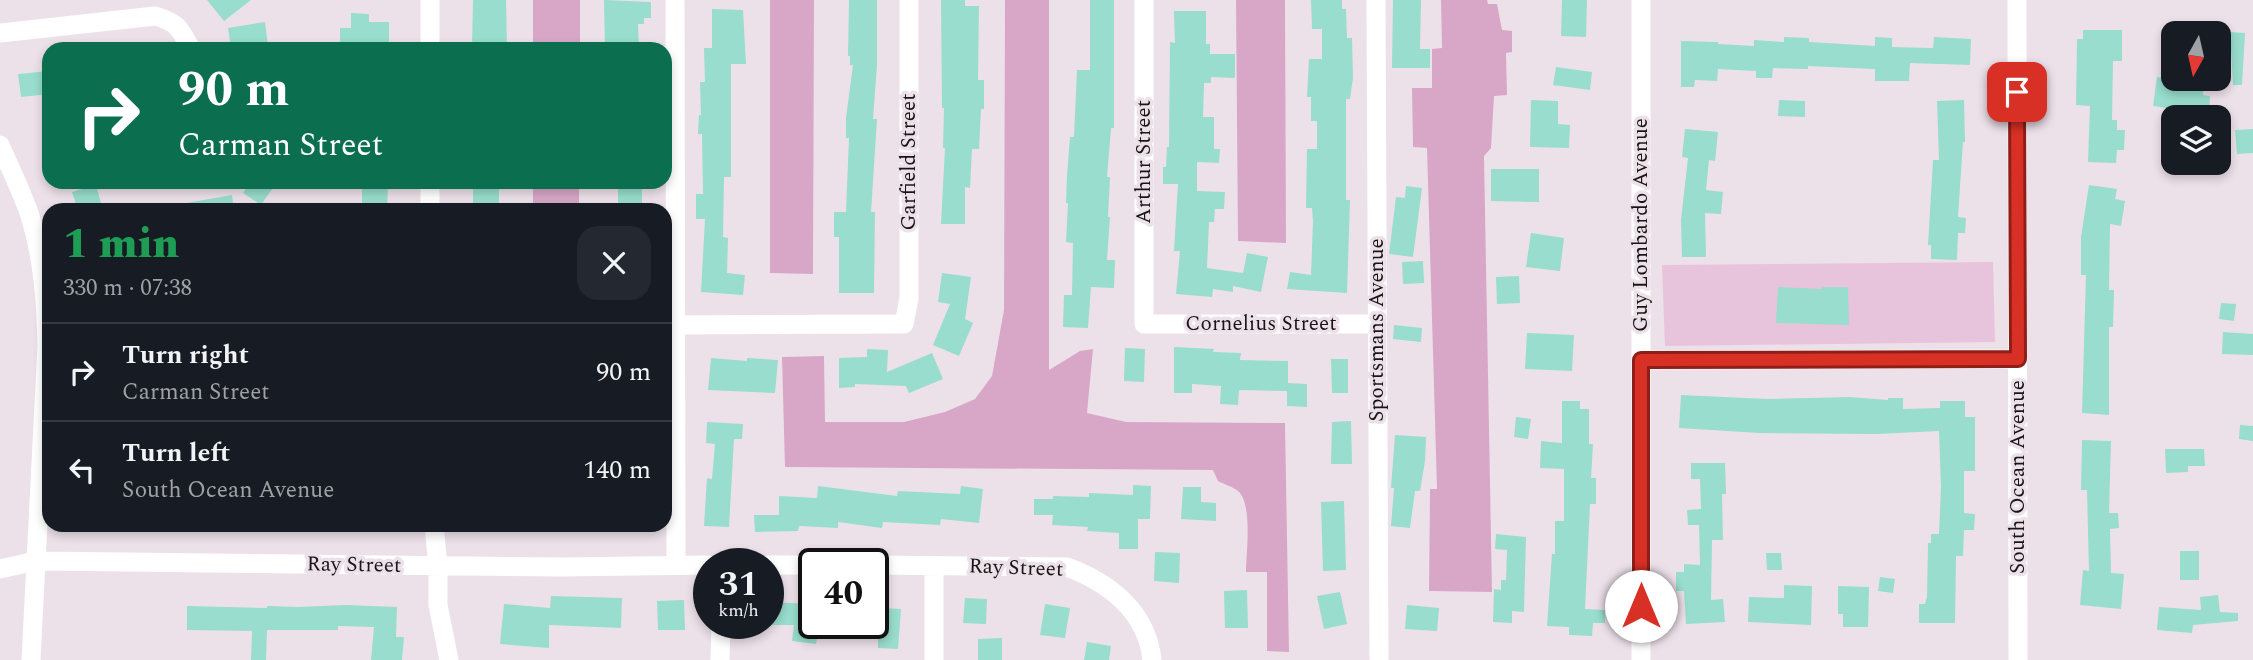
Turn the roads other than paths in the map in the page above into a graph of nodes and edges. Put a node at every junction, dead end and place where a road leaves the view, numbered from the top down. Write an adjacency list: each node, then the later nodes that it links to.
1 (430, 0): 10 (street)
2 (675, 0): 15 (street)
3 (909, 0): 15 (street, Garfield Street)
4 (1144, 0): 13 (street, Arthur Street)
5 (1376, 0): 14 (street, Sportsmans Avenue)
6 (1640, 0): 18 (street, Guy Lombardo Avenue)
7 (2017, 0): 17 (street, South Ocean Avenue)
8 (0, 33): 9 (street)
9 (187, 42)
10 (430, 42)
11 (0, 145): 12 (street)
12 (42, 273)
13 (1144, 324): 14 (street, Cornelius Street)
14 (1377, 324): 35 (street, Sportsmans Avenue)
15 (676, 325): 16 (street)
16 (672, 357)
17 (2018, 359): 18 (street); 37 (street, South Ocean Avenue)
18 (1641, 360): 36 (street, Guy Lombardo Avenue)
19 (672, 437): 23 (street)
20 (42, 458): 22 (street)
21 (435, 532): 26 (street)
22 (36, 561): 26 (street, Ray Street); 28 (street, Ray Street); 30 (street)
23 (676, 565): 24 (street, Ray Street); 26 (street, Ray Street)
24 (693, 565)
25 (889, 565): 27 (street, Ray Street)
26 (438, 566): 31 (street)
27 (934, 566): 33 (street); 34 (street, Ray Street)
28 (0, 569)
29 (720, 639): 32 (street)
30 (31, 660)
31 (449, 660)
32 (720, 660)
33 (934, 660)
34 (1153, 660)
35 (1379, 660)
36 (1641, 660)
37 (2018, 660)

